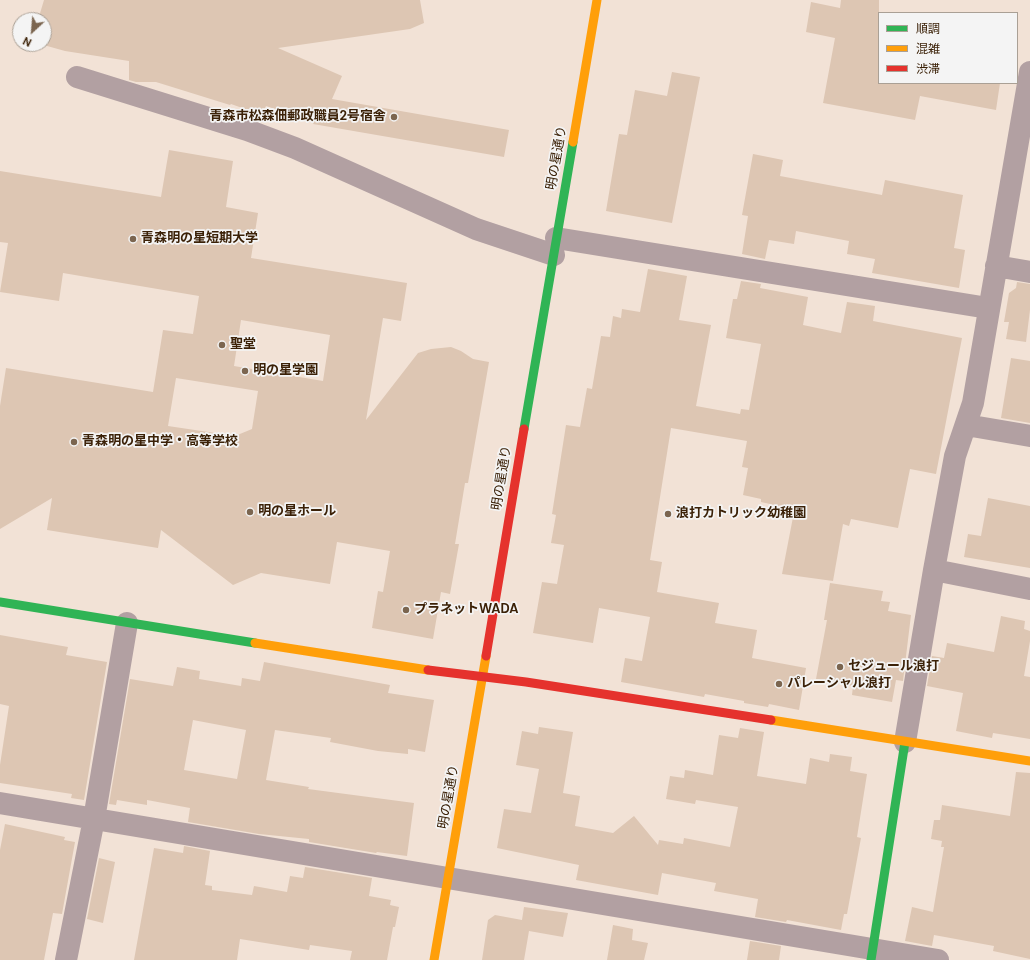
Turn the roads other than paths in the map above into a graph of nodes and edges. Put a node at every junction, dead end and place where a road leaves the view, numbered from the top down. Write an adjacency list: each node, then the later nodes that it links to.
1 (597, 0): 5 (street, 明の星通り)
2 (1030, 72): 4 (street)
3 (77, 76): 5 (street)
4 (1024, 142): 6 (street)
5 (555, 246): 8 (street); 15 (street, 明の星通り)
6 (996, 266): 7 (street); 8 (street)
7 (1030, 272)
8 (988, 308): 9 (street)
9 (966, 426): 10 (street); 11 (street)
10 (1030, 436)
11 (934, 570): 12 (street); 16 (street)
12 (1030, 589)
13 (0, 602): 14 (street)
14 (127, 623): 15 (street); 19 (street)
15 (483, 676): 16 (street); 20 (street, 明の星通り)
16 (905, 742): 17 (street); 21 (street)
17 (1030, 761)
18 (0, 803): 19 (street)
19 (94, 819): 20 (street); 22 (street)
20 (448, 877): 21 (street); 23 (street, 明の星通り)
21 (872, 954): 24 (street)
22 (66, 960)
23 (434, 960)
24 (938, 960)

